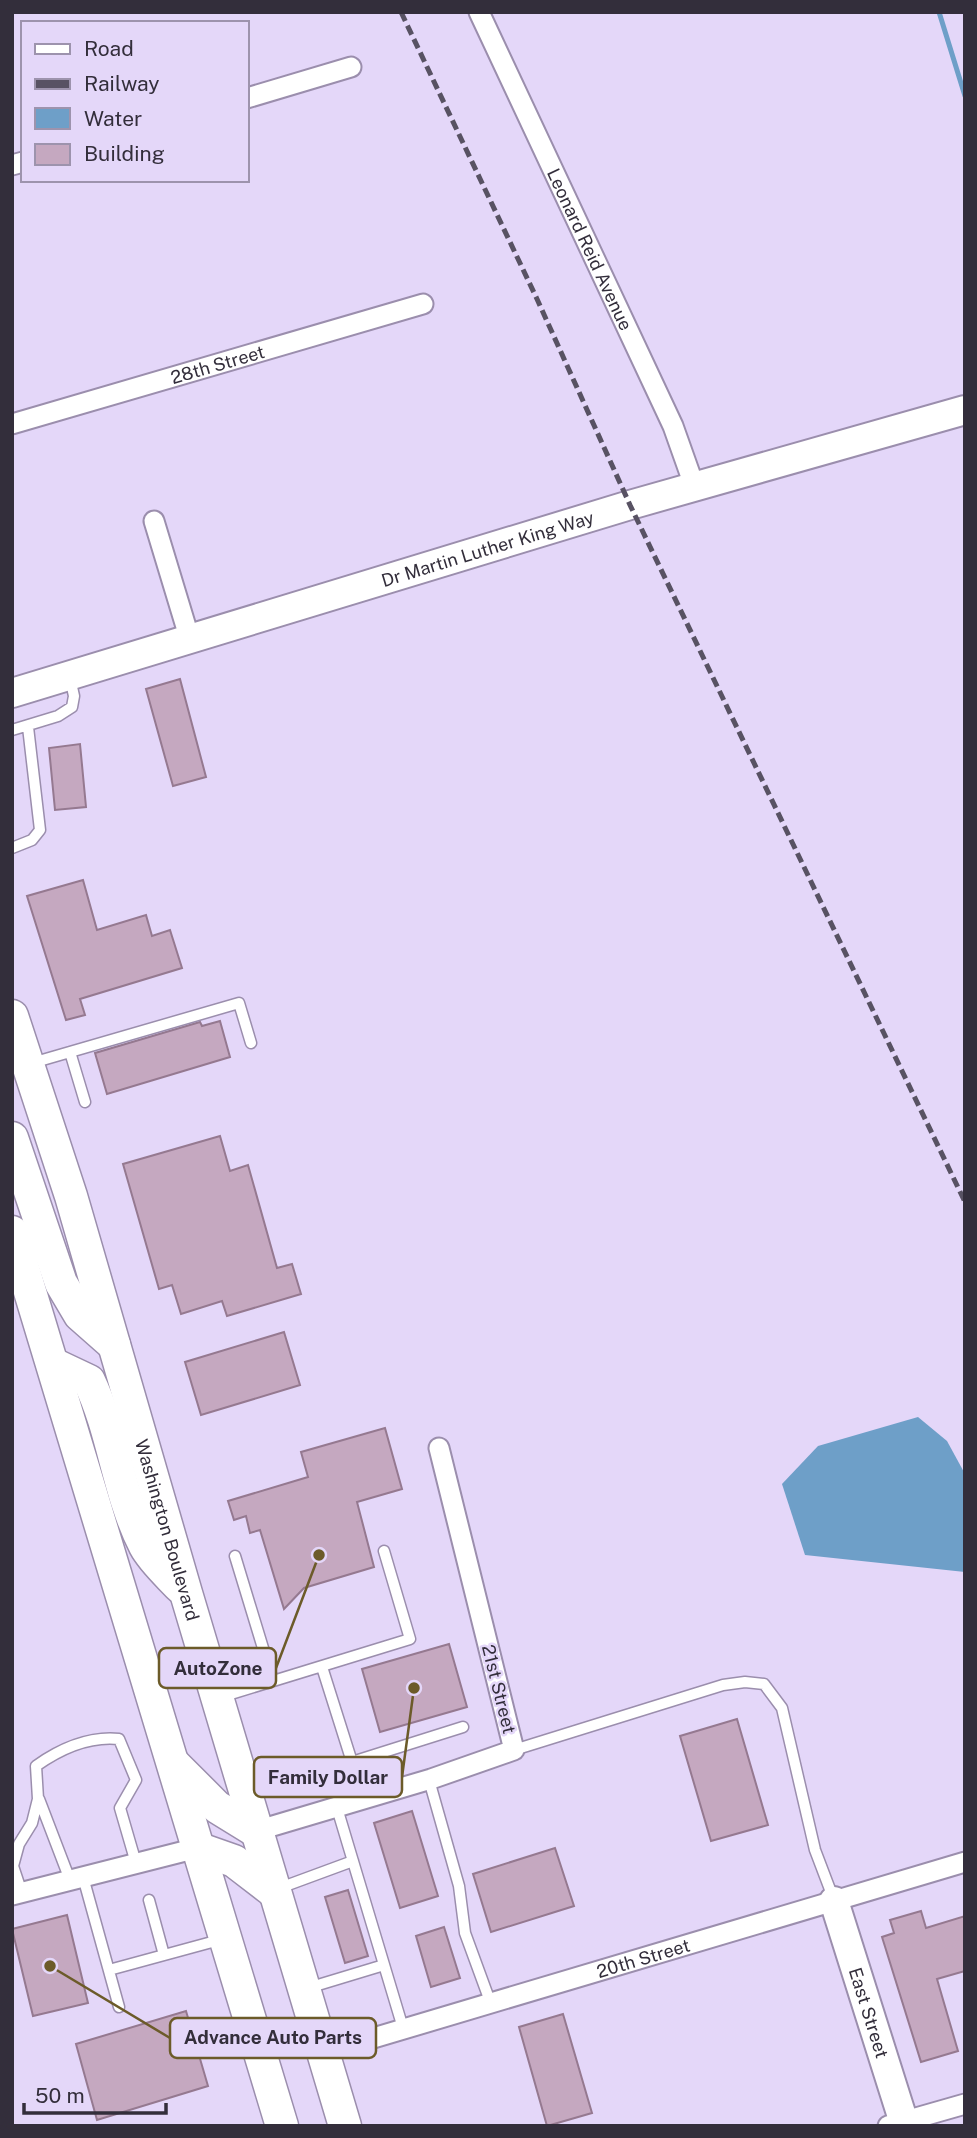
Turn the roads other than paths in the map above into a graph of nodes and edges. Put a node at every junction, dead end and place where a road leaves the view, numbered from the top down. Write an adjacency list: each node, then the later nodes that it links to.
1 (480, 12): 7 (street, Leonard Reid Avenue)
2 (351, 67): 3 (street)
3 (248, 98)
4 (423, 304): 6 (street, 28th Street)
5 (965, 410): 7 (street, Dr Martin Luther King Way)
6 (12, 424)
7 (695, 488): 9 (street, Dr Martin Luther King Way)
8 (154, 521): 9 (street)
9 (190, 640): 10 (street, Dr Martin Luther King Way)
10 (69, 676): 11 (street, Dr Martin Luther King Way); 12 (lane)
11 (12, 693)
12 (28, 727): 13 (lane); 14 (lane)
13 (12, 730)
14 (12, 848)
15 (12, 1016): 18 (main road, Washington Boulevard)
16 (251, 1043): 17 (lane)
17 (70, 1052): 18 (lane); 19 (lane)
18 (28, 1064): 22 (main road, Washington Boulevard)
19 (85, 1102)
20 (12, 1138): 22 (main road)
21 (12, 1232): 23 (main road)
22 (114, 1346): 27 (main road, Washington Boulevard)
23 (52, 1364): 27 (main road); 34 (main road)
24 (439, 1448): 32 (street, 21st Street)
25 (384, 1551): 28 (lane)
26 (235, 1556): 29 (lane)
27 (186, 1593): 30 (main road, Washington Boulevard)
28 (323, 1667): 29 (lane); 33 (lane)
29 (273, 1681): 30 (lane)
30 (217, 1698): 39 (main road, Washington Boulevard)
31 (463, 1727): 33 (lane)
32 (514, 1750): 35 (street, 21st Street); 48 (lane)
33 (352, 1762): 37 (lane)
34 (173, 1763): 39 (main road); 40 (main road)
35 (429, 1780): 37 (street, 21st Street); 54 (lane)
36 (38, 1799): 43 (lane); 44 (lane); 46 (lane)
37 (364, 1800): 38 (street, 21st Street)
38 (337, 1808): 39 (street, 21st Street); 41 (lane)
39 (256, 1832): 45 (main road, Washington Boulevard)
40 (197, 1847): 43 (street); 45 (main road); 49 (main road)
41 (353, 1861): 45 (lane); 51 (lane)
42 (965, 1862): 48 (street, 20th Street)
43 (136, 1863): 44 (street)
44 (76, 1879): 46 (street); 52 (lane)
45 (273, 1891): 53 (main road, Washington Boulevard)
46 (17, 1894)
47 (149, 1900): 50 (lane)
48 (834, 1901): 54 (street, 20th Street); 60 (street, East Street)
49 (225, 1938): 50 (lane); 59 (main road)
50 (163, 1955): 52 (lane)
51 (384, 1965): 53 (lane); 56 (lane)
52 (109, 1970): 55 (lane)
53 (304, 1989): 57 (main road, Washington Boulevard)
54 (491, 2004): 56 (street, 20th Street)
55 (119, 2007)
56 (403, 2028): 57 (street, 20th Street)
57 (323, 2053): 61 (main road, Washington Boulevard)
58 (965, 2104): 60 (street)
59 (285, 2120)
60 (899, 2124)
61 (345, 2126)

